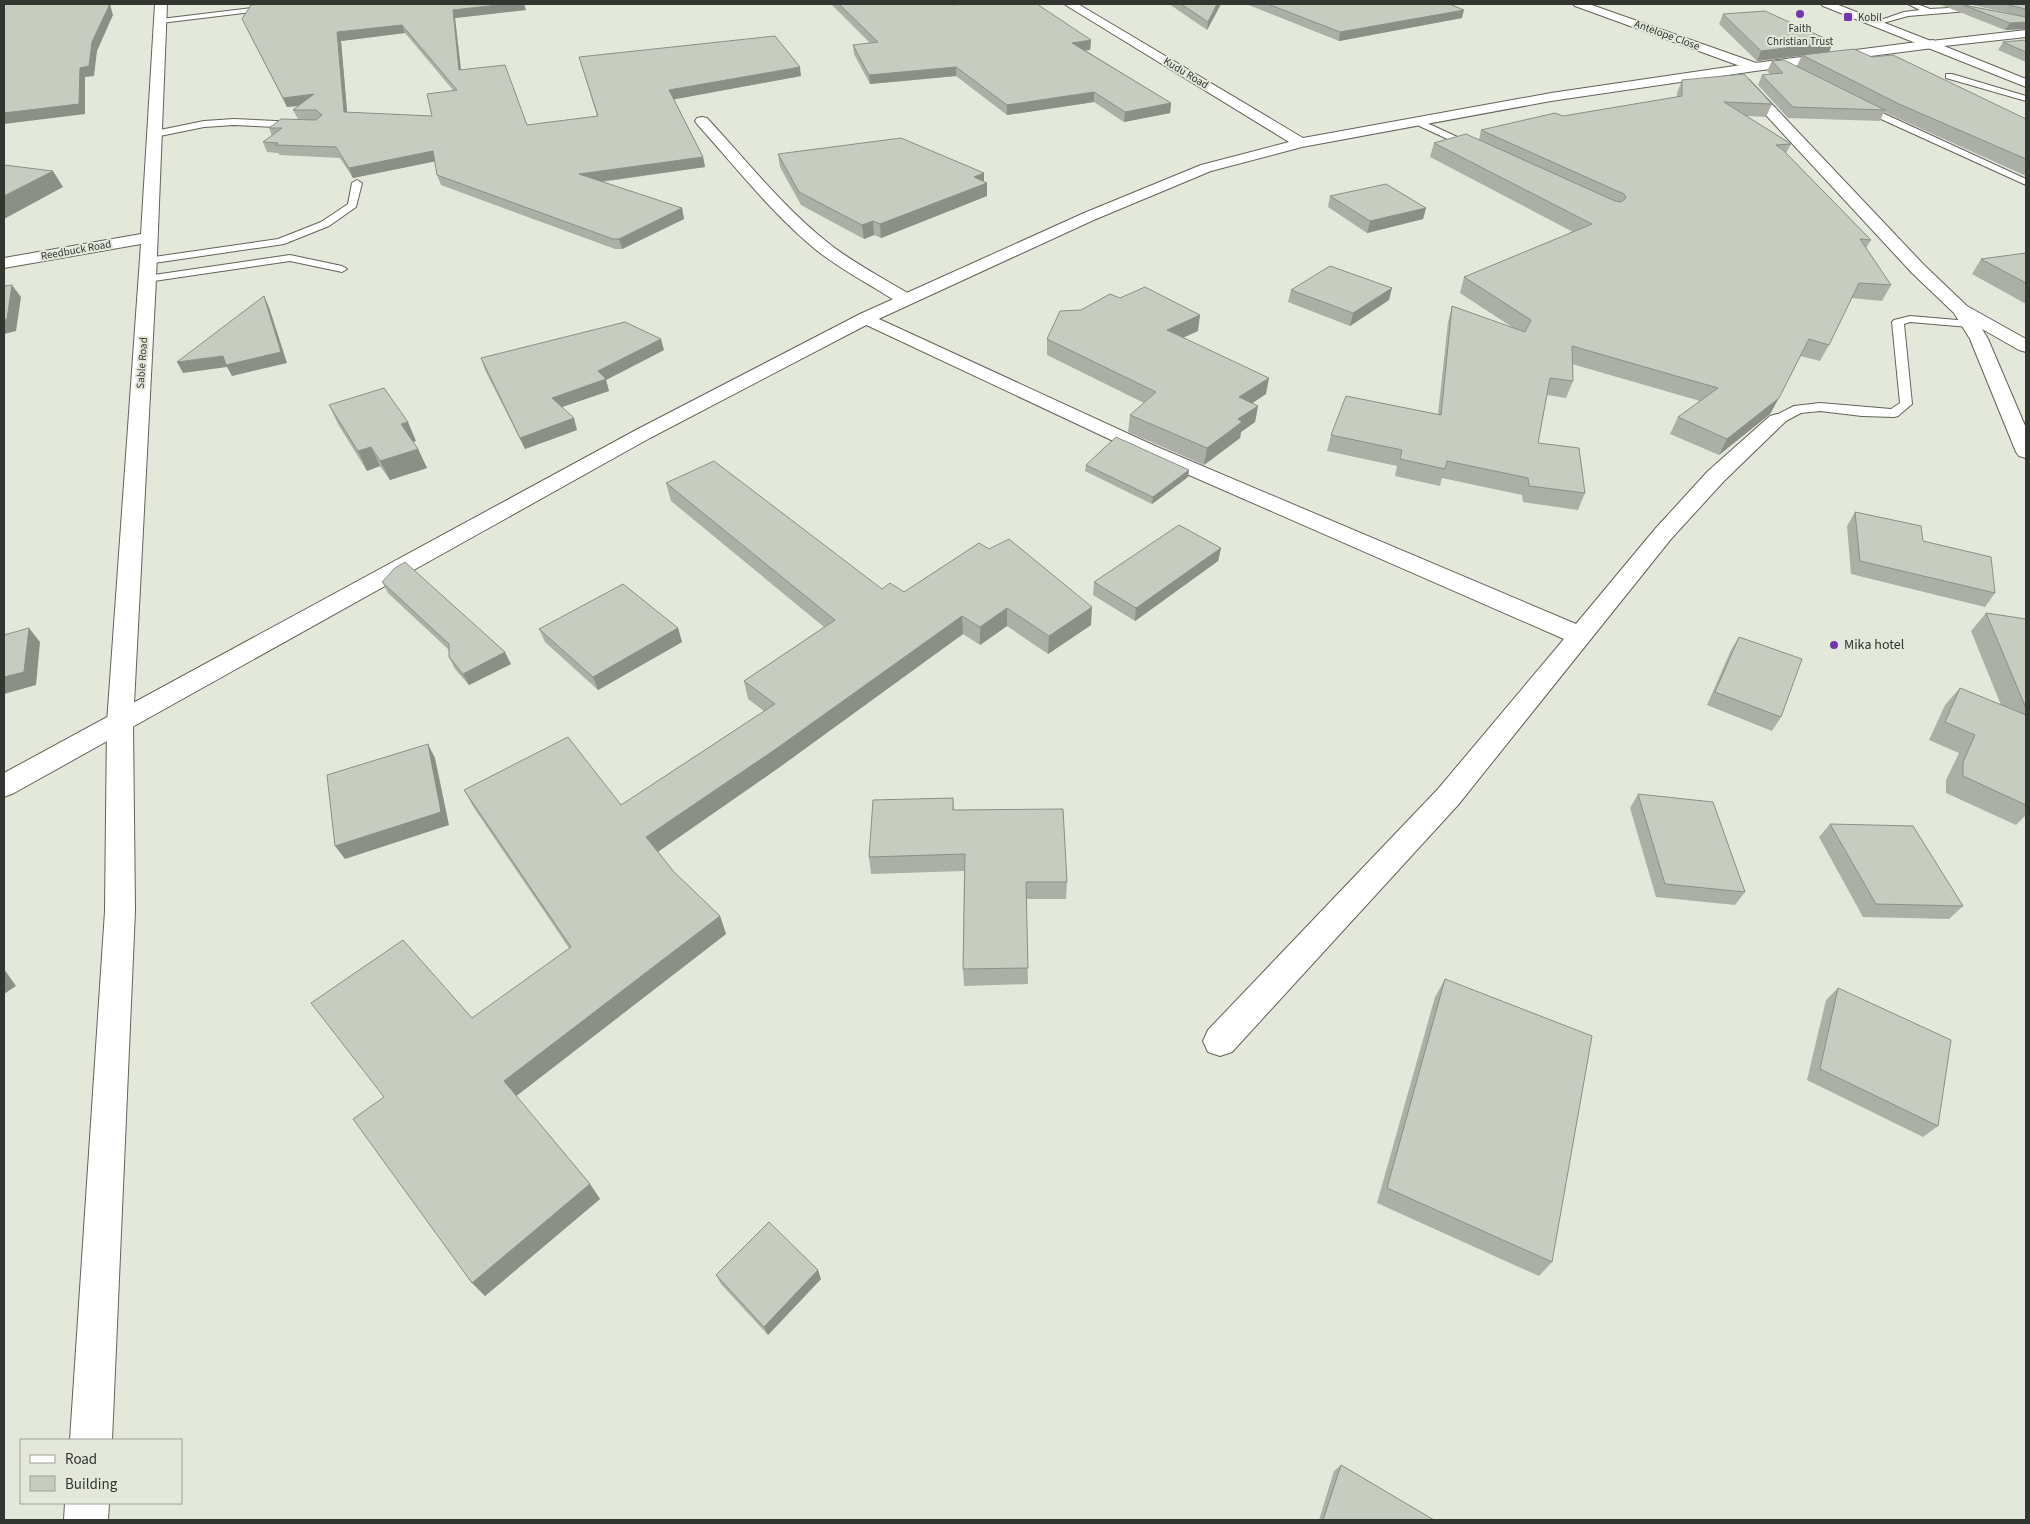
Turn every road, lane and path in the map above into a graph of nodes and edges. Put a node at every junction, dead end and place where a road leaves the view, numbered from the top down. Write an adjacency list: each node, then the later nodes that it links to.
1 (302, 4): 9 (lane)
2 (1070, 4): 26 (street, Kudu Road)
3 (1579, 4): 15 (street, Antelope Close)
4 (1827, 4): 11 (street)
5 (1911, 4): 10 (lane)
6 (1955, 4): 7 (lane)
7 (1968, 9): 8 (lane); 10 (lane)
8 (1977, 11)
9 (161, 12): 25 (street, Sable Road)
10 (1929, 12): 11 (lane)
11 (1876, 22): 13 (street)
12 (2026, 33): 13 (street)
13 (1933, 44): 14 (street); 19 (street)
14 (1779, 64): 15 (street); 17 (lane)
15 (1754, 67): 16 (street)
16 (1729, 70): 23 (street); 35 (street)
17 (1795, 72)
18 (1949, 76): 20 (lane)
19 (2026, 82)
20 (2026, 99)
21 (1852, 102): 28 (lane)
22 (702, 121): 34 (street)
23 (1416, 121): 26 (street); 27 (lane)
24 (311, 125): 25 (lane)
25 (155, 134): 30 (street, Sable Road)
26 (1302, 143): 34 (street)
27 (1479, 150)
28 (2026, 182)
29 (357, 183): 33 (lane)
30 (148, 238): 31 (street, Reedbuck Road); 33 (street, Sable Road)
31 (4, 263)
32 (342, 269): 33 (lane)
33 (147, 270): 41 (street, Sable Road)
34 (904, 299): 36 (street)
35 (1965, 317): 37 (street); 38 (lane); 39 (street)
36 (866, 318): 40 (street); 41 (street)
37 (2026, 346)
38 (1777, 420): 40 (street)
39 (2026, 452)
40 (1580, 636): 43 (street)
41 (120, 723): 42 (street); 44 (street, Sable Road)
42 (4, 786)
43 (1220, 1041)
44 (91, 1439)
45 (87, 1504): 46 (street)
46 (86, 1520)

